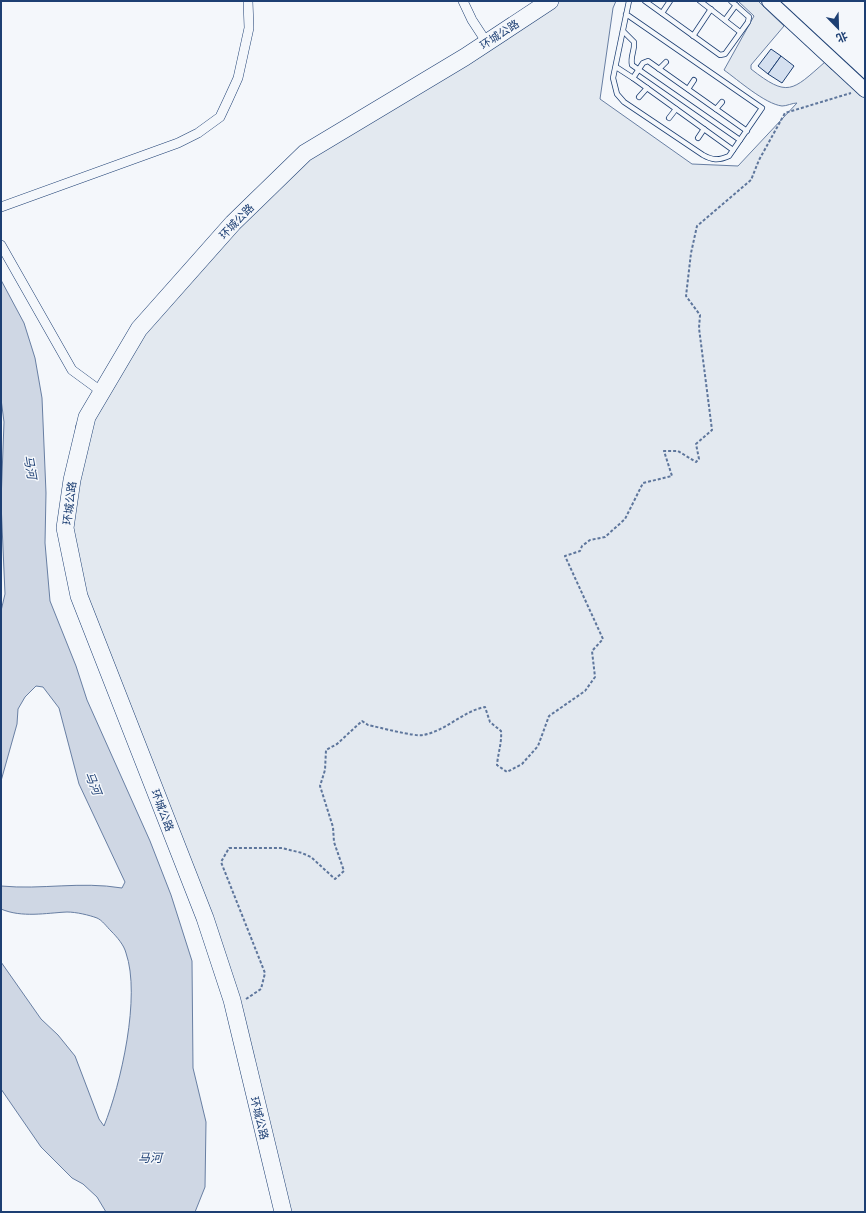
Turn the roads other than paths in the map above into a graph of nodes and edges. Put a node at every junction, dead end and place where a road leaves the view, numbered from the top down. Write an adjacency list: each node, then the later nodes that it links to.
1 (248, 1): 38 (street)
2 (463, 1): 18 (street)
3 (550, 1): 18 (highway, 环城公路)
4 (629, 1): 13 (lane)
5 (645, 1): 12 (lane)
6 (670, 1): 12 (lane)
7 (700, 1): 11 (lane)
8 (731, 1): 10 (lane)
9 (769, 1): 27 (main road)
10 (736, 6): 14 (lane); 16 (lane)
11 (711, 9): 14 (lane); 17 (lane)
12 (662, 13): 17 (lane)
13 (626, 14): 15 (lane); 34 (lane)
14 (725, 20): 16 (lane)
15 (623, 31): 20 (lane); 21 (lane)
16 (740, 32): 17 (lane)
17 (693, 36)
18 (487, 42): 40 (highway, 环城公路)
19 (666, 62): 22 (lane)
20 (616, 66): 23 (lane); 37 (lane)
21 (638, 69): 22 (lane); 23 (lane); 36 (lane)
22 (659, 69): 26 (lane)
23 (633, 78): 25 (lane)
24 (694, 80): 26 (lane)
25 (647, 88): 28 (lane); 30 (lane)
26 (688, 89): 31 (lane)
27 (864, 90)
28 (639, 97)
29 (722, 102): 31 (lane)
30 (676, 109): 32 (lane); 33 (lane)
31 (716, 109): 34 (lane)
32 (669, 118)
33 (704, 129): 35 (lane); 37 (lane)
34 (746, 131): 36 (lane)
35 (698, 138)
36 (740, 140): 37 (lane)
37 (733, 150)
38 (1, 207)
39 (1, 245): 40 (street)
40 (102, 392): 41 (highway, 环城公路)
41 (283, 1212)

